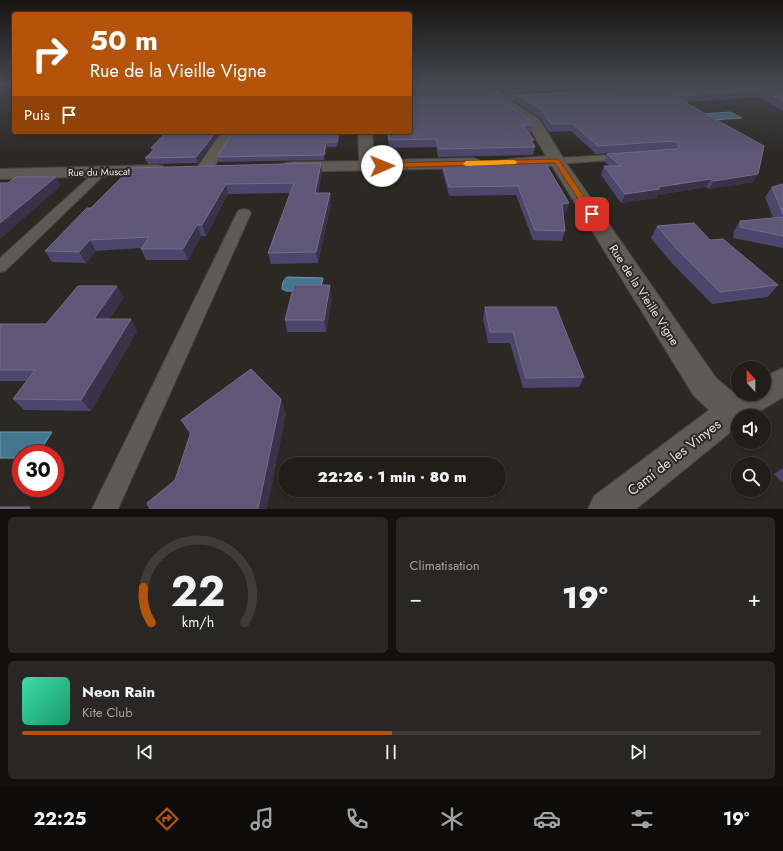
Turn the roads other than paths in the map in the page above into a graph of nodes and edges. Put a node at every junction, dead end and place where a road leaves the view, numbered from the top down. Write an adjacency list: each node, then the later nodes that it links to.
1 (516, 109): 5 (street, Rue de la Vieille Vigne)
2 (226, 134): 8 (street, Rue du Muscat)
3 (365, 134): 6 (street)
4 (639, 156): 5 (lane)
5 (557, 161): 6 (street); 16 (street, Rue de la Vieille Vigne)
6 (367, 166): 7 (street)
7 (274, 168)
8 (101, 172): 9 (street, Rue du Muscat); 11 (lane)
9 (0, 174)
10 (244, 213): 18 (lane)
11 (0, 266)
12 (783, 381): 13 (street, Camí de les Vinyes)
13 (771, 388)
14 (749, 401): 15 (street, Camí de les Vinyes)
15 (735, 409)
16 (731, 410)
17 (731, 412): 19 (street, Camí de les Vinyes)
18 (105, 509)
19 (608, 509)

